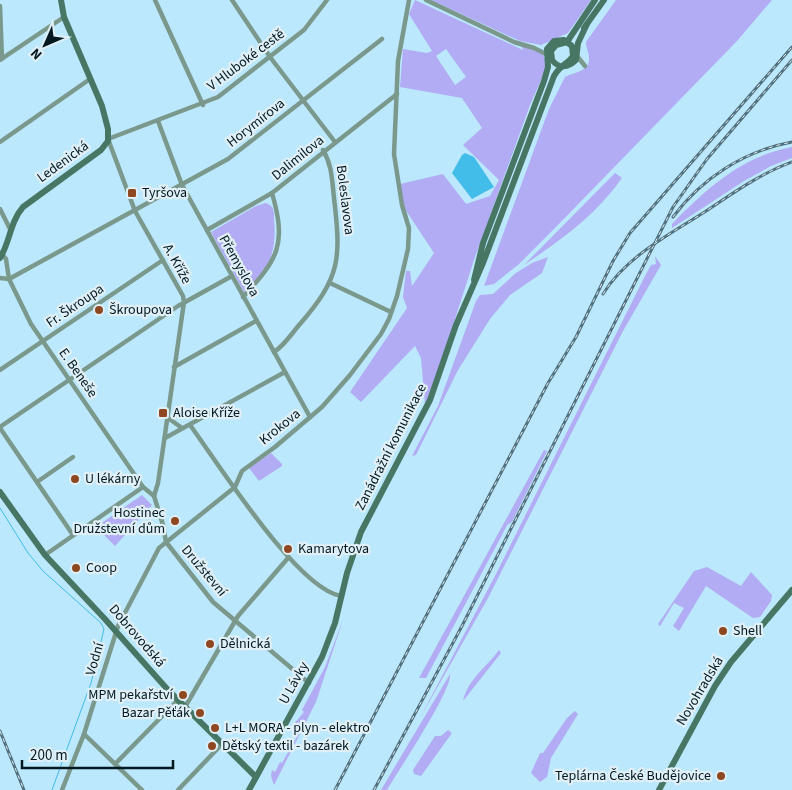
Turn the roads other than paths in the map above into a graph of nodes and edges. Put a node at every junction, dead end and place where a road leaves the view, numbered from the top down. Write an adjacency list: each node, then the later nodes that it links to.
1 (61, 0): 10 (main road, Ledenická)
2 (154, 0): 25 (street)
3 (232, 0): 17 (street)
4 (327, 0): 17 (street, V Hluboké cestě)
5 (410, 0): 23 (street)
6 (426, 0): 15 (street)
7 (595, 0): 13 (main road)
8 (604, 0): 11 (main road)
9 (0, 6): 19 (street)
10 (64, 17): 19 (street); 22 (main road, Ledenická)
11 (587, 24): 16 (main road); 20 (main road)
12 (382, 39): 24 (street, Horymírova)
13 (564, 41): 14 (main road); 16 (main road); 18 (main road)
14 (550, 45): 15 (street); 18 (main road, Zanádražní komunikace)
15 (534, 48): 18 (street)
16 (573, 50): 20 (street); 21 (main road)
17 (270, 57): 24 (street); 25 (street, V Hluboké cestě)
18 (550, 57): 21 (main road); 42 (main road, Zanádražní komunikace)
19 (1, 59)
20 (581, 62): 21 (main road)
21 (564, 66): 42 (main road, Zanádražní komunikace)
22 (90, 78): 27 (main road, Ledenická); 28 (street)
23 (397, 94): 29 (street, Dalimilova); 46 (street, Krokova)
24 (304, 100): 29 (street); 31 (street, Horymírova)
25 (203, 105): 26 (street, V Hluboké cestě)
26 (158, 121): 27 (street, V Hluboké cestě); 31 (street, Přemyslova)
27 (108, 139): 34 (street, A. Kříže); 36 (main road, Ledenická)
28 (0, 142)
29 (335, 142): 30 (street, Dalimilova)
30 (324, 150): 32 (street, Dalimilova); 43 (street, Boleslavova)
31 (182, 184): 34 (street, Horymírova); 35 (street, Přemyslova)
32 (272, 193): 35 (street, Dalimilova); 44 (street)
33 (0, 209): 36 (street)
34 (135, 211): 38 (street, A. Kříže); 41 (street)
35 (207, 230): 39 (street, Přemyslova)
36 (11, 231): 37 (main road, Ledenická)
37 (1, 254): 41 (street, E. Beneše)
38 (163, 260): 45 (street, A. Kříže); 48 (street, Fr. Škroupa)
39 (232, 276): 44 (street, Přemyslova); 45 (street)
40 (0, 278): 41 (street)
41 (9, 278): 48 (street, E. Beneše)
42 (474, 280): 71 (main road, Zanádražní komunikace)
43 (330, 283): 46 (street); 49 (street, Boleslavova)
44 (243, 296): 47 (street, Přemyslova)
45 (184, 302): 50 (street, A. Kříže); 53 (street)
46 (392, 312): 54 (street, Krokova)
47 (256, 321): 49 (street, Přemyslova); 50 (street)
48 (42, 341): 51 (street, Fr. Škroupa); 53 (street, E. Beneše)
49 (274, 352): 52 (street, Přemyslova)
50 (174, 367): 55 (street, A. Kříže)
51 (0, 370)
52 (285, 372): 54 (street, Přemyslova); 56 (street)
53 (69, 381): 57 (street); 62 (street, E. Beneše)
54 (310, 417): 63 (street, Krokova)
55 (168, 418): 58 (street); 59 (street, A. Kříže)
56 (190, 425): 58 (street); 63 (street)
57 (0, 428): 61 (street)
58 (182, 428): 59 (street)
59 (165, 438): 65 (street, A. Kříže)
60 (73, 457): 61 (street)
61 (37, 482): 66 (street)
62 (143, 487): 65 (street, E. Beneše); 66 (street)
63 (235, 487): 67 (street, Krokova); 69 (street)
64 (0, 492): 68 (main road, Dobrovodská)
65 (154, 496): 67 (street, Družstevní)
66 (73, 535): 68 (street)
67 (166, 542): 72 (street, Družstevní); 73 (street, Vodní)
68 (45, 555): 73 (main road, Dobrovodská)
69 (288, 558): 71 (street); 72 (street)
70 (792, 590): 85 (main road, Novohradská)
71 (340, 596): 74 (main road, U Lávky)
72 (235, 621): 74 (street, Družstevní); 76 (street)
73 (116, 631): 75 (main road, Dobrovodská); 77 (street, Vodní)
74 (309, 683): 80 (main road, U Lávky)
75 (178, 700): 76 (main road, Dobrovodská); 79 (street)
76 (185, 707): 78 (main road, Dobrovodská)
77 (84, 734): 79 (street); 81 (street, Vodní)
78 (222, 744): 80 (main road, Dobrovodská); 83 (street)
79 (115, 764): 82 (street)
80 (256, 777): 84 (main road)
81 (62, 790)
82 (142, 790)
83 (178, 790)
84 (249, 790)
85 (659, 790)

